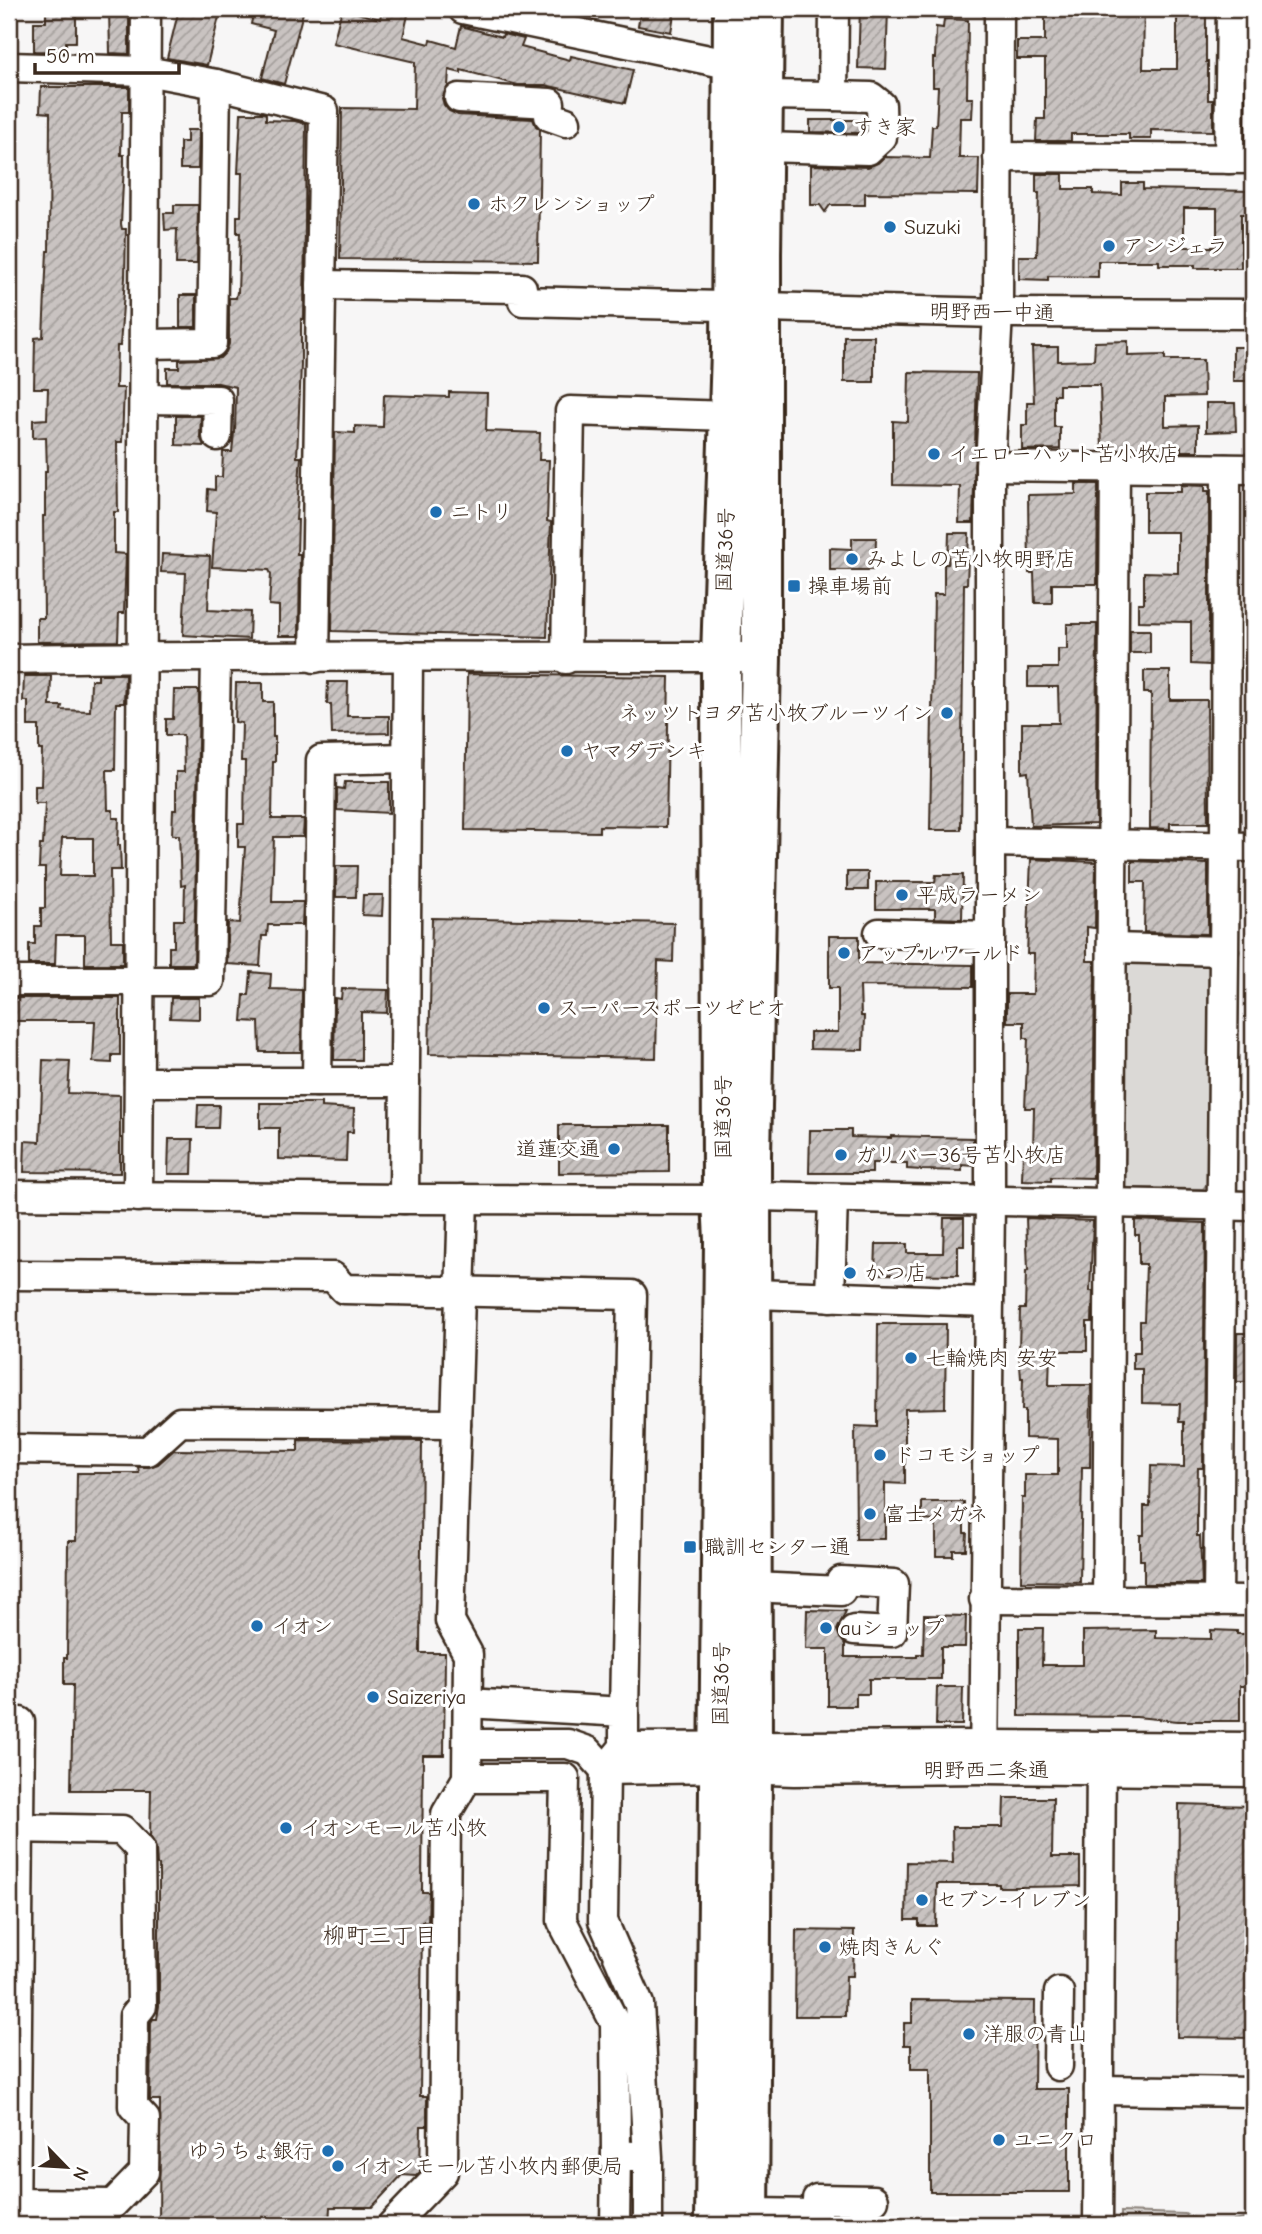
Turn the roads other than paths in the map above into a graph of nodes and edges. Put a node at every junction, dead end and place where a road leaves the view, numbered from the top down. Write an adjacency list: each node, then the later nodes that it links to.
1 (146, 9): 10 (street)
2 (463, 9): 8 (street)
3 (733, 9): 11 (highway, 国道36号)
4 (764, 9): 11 (highway, 国道36号)
5 (834, 9): 13 (street)
6 (999, 9): 17 (street)
7 (1231, 9): 18 (street)
8 (580, 21): 11 (street)
9 (9, 67): 10 (street)
10 (146, 72): 12 (street); 23 (street)
11 (753, 76): 13 (street); 16 (highway, 国道36号); 20 (highway, 国道36号)
12 (216, 83): 19 (street); 23 (street)
13 (833, 96): 16 (street)
14 (459, 98): 15 (street)
15 (566, 122)
16 (763, 148): 20 (highway, 国道36号)
17 (998, 157): 18 (street); 21 (street)
18 (1241, 159)
19 (321, 285): 20 (street, 明野西一中通); 35 (street)
20 (746, 306): 21 (street, 明野西一中通); 25 (highway, 国道36号); 33 (highway, 国道36号)
21 (998, 313): 22 (street, 明野西一中通); 27 (street)
22 (1253, 314)
23 (145, 344): 24 (street)
24 (144, 399): 26 (street); 31 (street)
25 (730, 416): 32 (highway, 国道36号); 37 (street)
26 (217, 436)
27 (990, 466): 28 (street); 39 (street)
28 (1115, 468): 29 (street); 40 (street)
29 (1239, 469): 41 (street)
30 (408, 656): 35 (street); 37 (street); 38 (street)
31 (142, 657): 34 (street); 36 (street); 48 (street)
32 (721, 657): 33 (street); 37 (street); 54 (highway, 国道36号)
33 (761, 657): 54 (highway, 国道36号)
34 (216, 658): 35 (street); 48 (street)
35 (315, 658)
36 (9, 659)
37 (566, 659)
38 (407, 758): 50 (street); 51 (street)
39 (990, 842): 40 (street); 44 (street)
40 (1112, 846): 41 (street); 45 (street)
41 (1225, 847): 42 (street); 46 (street)
42 (1253, 847)
43 (879, 933): 44 (street)
44 (990, 936): 58 (street)
45 (1112, 948): 46 (street); 59 (street)
46 (1224, 951): 60 (street)
47 (9, 981): 48 (street)
48 (140, 982): 49 (street)
49 (139, 1082): 50 (street); 53 (street)
50 (317, 1082): 51 (street)
51 (405, 1082): 56 (street)
52 (9, 1195): 53 (street)
53 (138, 1197): 56 (street)
54 (737, 1198): 55 (street); 57 (street); 64 (highway, 国道36号); 81 (highway, 国道36号)
55 (833, 1198): 58 (street); 65 (street)
56 (404, 1199): 57 (street)
57 (463, 1199): 63 (street)
58 (990, 1201): 59 (street); 66 (street)
59 (1112, 1202): 60 (street); 71 (street)
60 (1220, 1206): 61 (street); 72 (street)
61 (1253, 1206)
62 (9, 1275): 63 (street)
63 (460, 1290): 67 (street); 76 (street)
64 (751, 1294): 65 (street); 69 (highway, 国道36号)
65 (830, 1297): 66 (street)
66 (989, 1302): 70 (street)
67 (456, 1424): 68 (street); 75 (street)
68 (9, 1449)
69 (751, 1587): 74 (street); 81 (highway, 国道36号)
70 (984, 1599): 71 (street); 82 (street)
71 (1107, 1600): 72 (street)
72 (1217, 1601): 73 (street)
73 (1253, 1601)
74 (854, 1630)
75 (467, 1703): 76 (street); 78 (street)
76 (624, 1712): 80 (street)
77 (20, 1722): 87 (street)
78 (468, 1744): 84 (street); 86 (street)
79 (1253, 1746): 83 (street, 明野西二条通)
80 (624, 1747): 81 (street); 84 (street)
81 (735, 1757): 82 (street, 明野西二条通); 84 (street); 96 (highway, 国道36号)
82 (984, 1757): 83 (street, 明野西二条通)
83 (1101, 1758): 85 (street, 明野西二条通); 90 (street)
84 (605, 1770): 93 (street)
85 (1253, 1772)
86 (467, 1778): 92 (street); 97 (street)
87 (14, 1828): 95 (street); 95 (street)
88 (1059, 1992): 89 (street)
89 (1058, 2066)
90 (1099, 2090): 91 (street); 100 (street)
91 (1253, 2092)
92 (616, 2155): 93 (street); 98 (street)
93 (648, 2157): 99 (street)
94 (874, 2200): 96 (street)
95 (13, 2210)
96 (738, 2221)
97 (392, 2225)
98 (615, 2225)
99 (648, 2225)
100 (1098, 2225)

